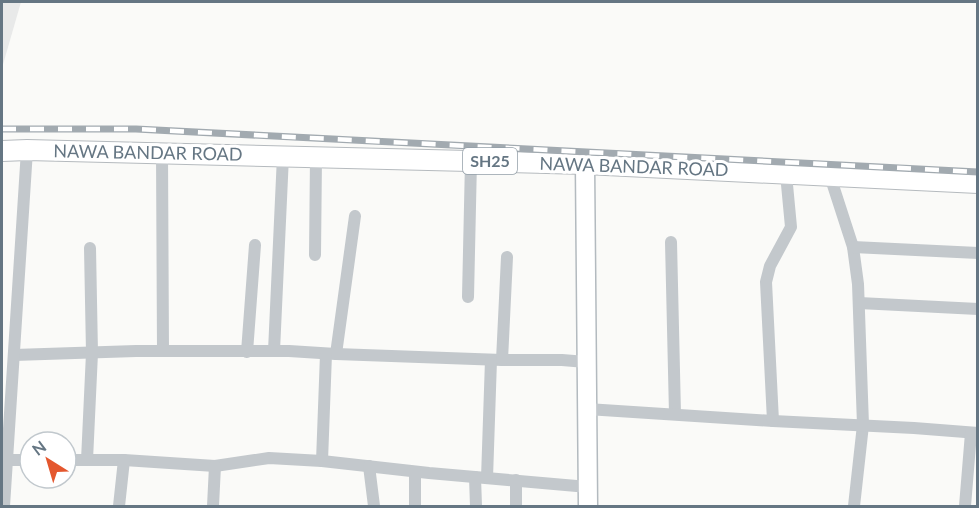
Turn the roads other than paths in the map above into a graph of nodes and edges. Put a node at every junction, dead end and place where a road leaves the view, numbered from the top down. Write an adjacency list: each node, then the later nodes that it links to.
1 (27, 150): 2 (main road, NAWA BANDAR ROAD / SH25); 3 (main road, NAWA BANDAR ROAD / SH25); 23 (street)
2 (2, 151)
3 (162, 153): 4 (main road, NAWA BANDAR ROAD / SH25); 24 (street)
4 (283, 156): 5 (main road, NAWA BANDAR ROAD / SH25); 25 (street)
5 (316, 157): 6 (main road, NAWA BANDAR ROAD / SH25); 17 (street)
6 (471, 161): 7 (main road, NAWA BANDAR ROAD / SH25); 19 (street)
7 (585, 164): 8 (main road, NAWA BANDAR ROAD / SH25); 31 (main road)
8 (786, 174): 9 (main road, NAWA BANDAR ROAD / SH25); 34 (street)
9 (830, 176): 10 (main road, NAWA BANDAR ROAD / SH25); 14 (street)
10 (978, 183)
11 (355, 216): 28 (street)
12 (671, 242): 33 (street)
13 (255, 245): 26 (street)
14 (853, 247): 16 (street); 20 (street)
15 (90, 248): 27 (street)
16 (978, 253)
17 (315, 255)
18 (507, 257): 30 (street)
19 (468, 297)
20 (860, 303): 21 (street); 35 (street)
21 (978, 309)
22 (2, 339): 23 (street)
23 (15, 339): 29 (street)
24 (163, 351): 26 (street); 27 (street)
25 (274, 351): 26 (street); 28 (street)
26 (247, 352)
27 (92, 353): 29 (street); 39 (street)
28 (331, 354): 30 (street); 41 (street)
29 (14, 356): 37 (street)
30 (496, 360): 31 (street); 45 (street)
31 (586, 362): 32 (main road)
32 (587, 409): 33 (street); 47 (main road)
33 (675, 414): 34 (street)
34 (773, 421): 35 (street)
35 (864, 425): 36 (street); 56 (street)
36 (974, 433): 57 (street)
37 (4, 460): 48 (street)
38 (78, 460): 39 (street)
39 (87, 460): 40 (street)
40 (124, 460): 42 (street); 49 (street)
41 (322, 461): 42 (street); 43 (street)
42 (214, 466): 50 (street)
43 (369, 466): 44 (street); 51 (street)
44 (415, 472): 45 (street); 52 (street)
45 (481, 477): 46 (street); 53 (street)
46 (516, 480): 47 (street); 54 (street)
47 (588, 487): 55 (main road)
48 (4, 507)
49 (119, 507)
50 (213, 507)
51 (374, 507)
52 (415, 507)
53 (476, 507)
54 (516, 507)
55 (588, 507)
56 (854, 507)
57 (965, 507)

